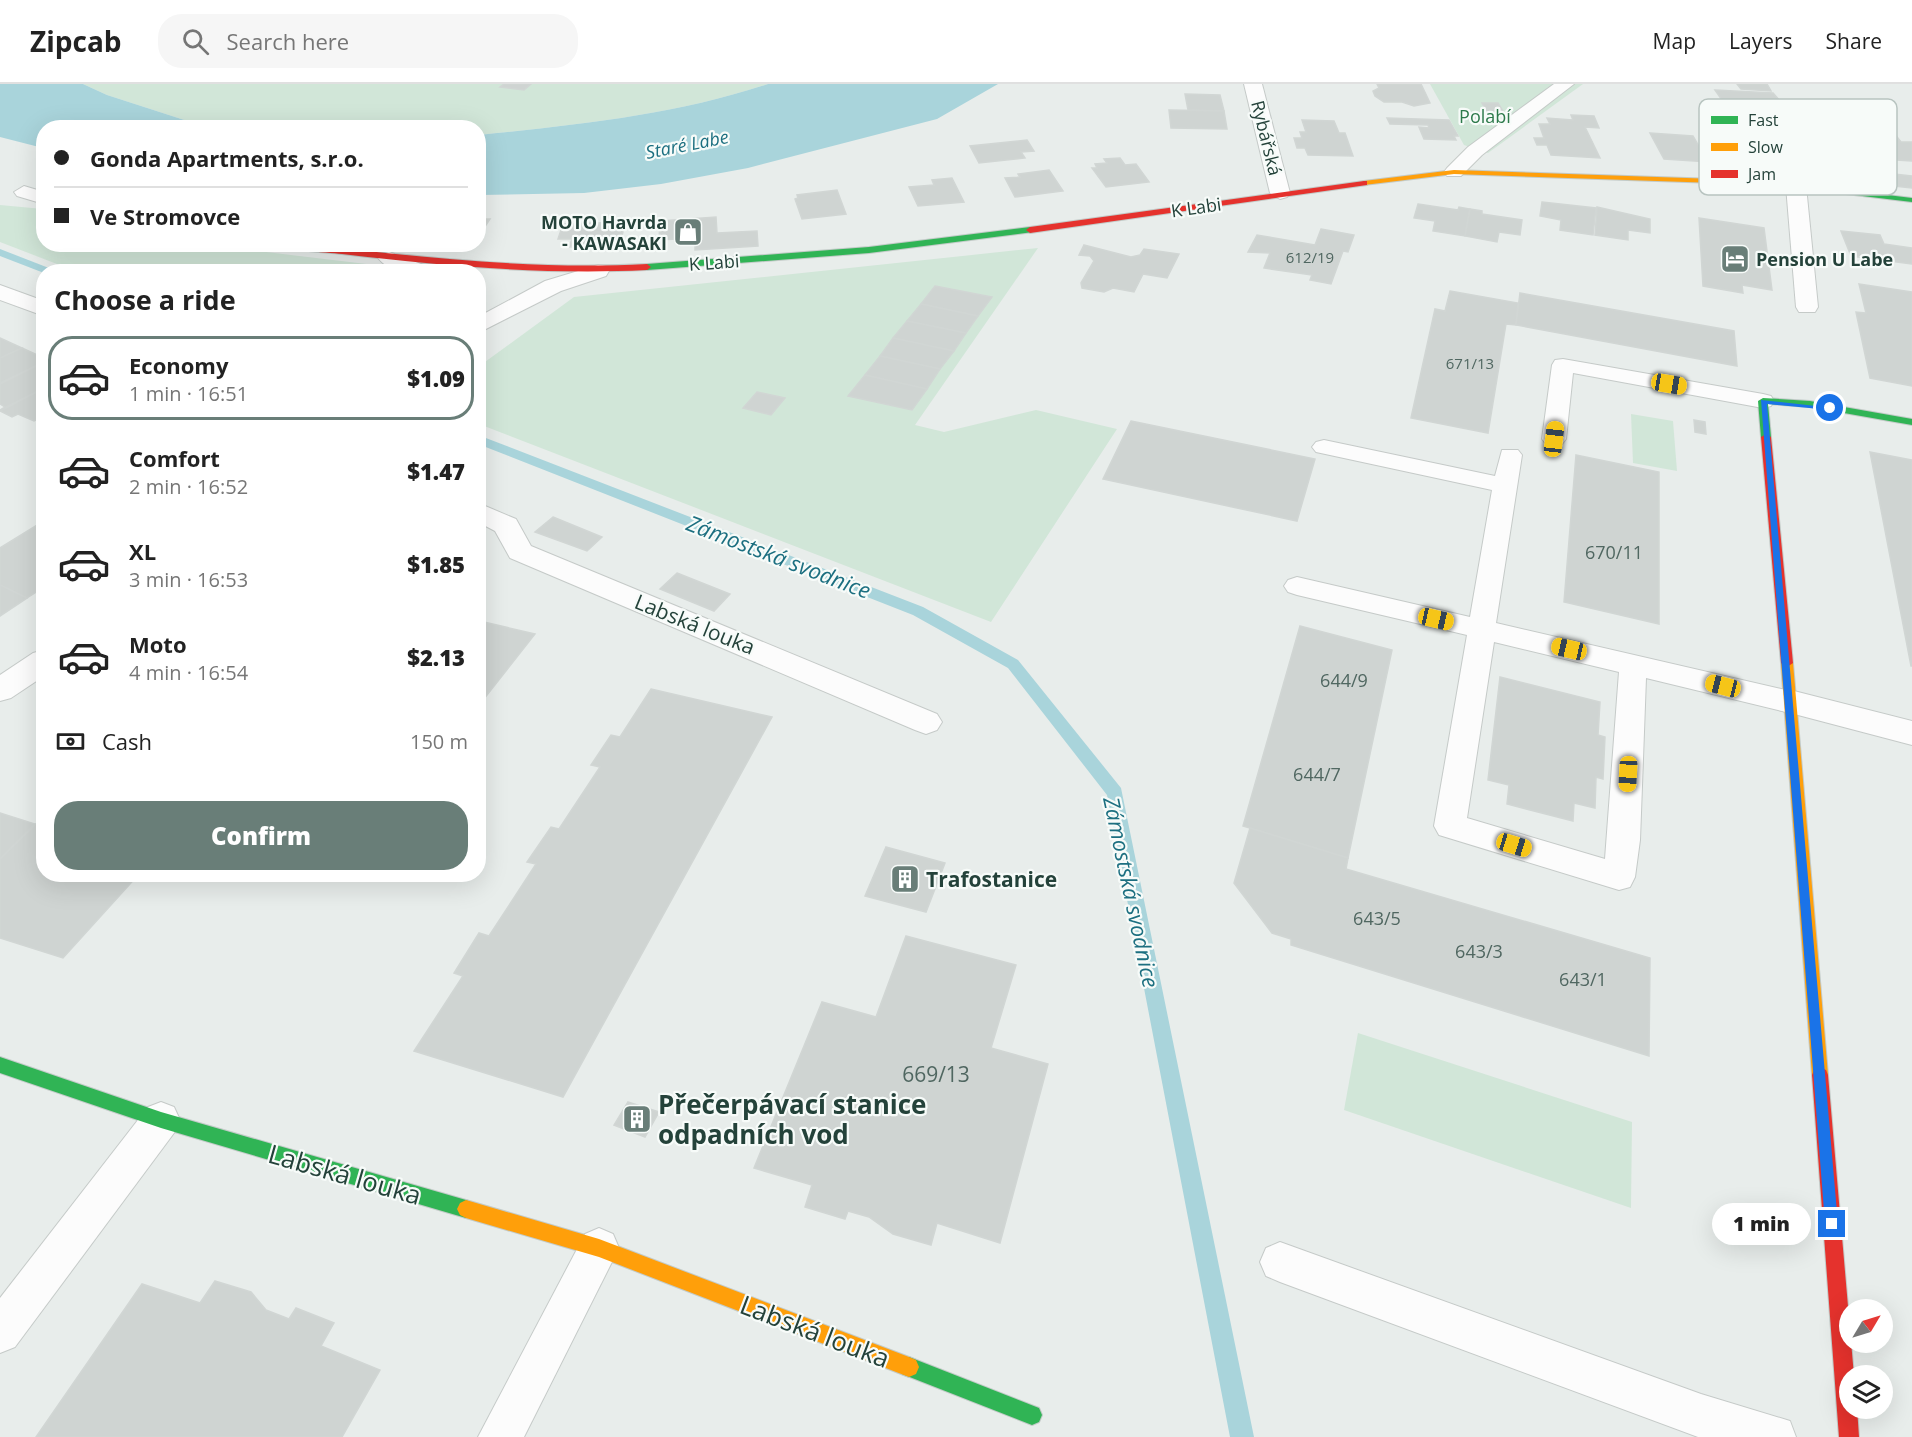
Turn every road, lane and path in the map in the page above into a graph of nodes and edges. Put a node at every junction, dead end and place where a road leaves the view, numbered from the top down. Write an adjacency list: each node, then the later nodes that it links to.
1 (1253, 84): 6 (street, Rybářská)
2 (1564, 84): 3 (street)
3 (1454, 172): 4 (street, K Labi); 6 (street, K Labi)
4 (1699, 179)
5 (24, 192): 9 (street)
6 (1280, 193): 16 (street, K Labi)
7 (1797, 195): 19 (street)
8 (1871, 195): 10 (street, K Labi)
9 (36, 196)
10 (1912, 200)
11 (341, 252): 12 (street, K Labi)
12 (389, 258): 13 (street, K Labi); 14 (street, K Labi)
13 (403, 264)
14 (462, 264)
15 (486, 266): 16 (street, K Labi)
16 (598, 271): 20 (street, K Labi)
17 (0, 292): 18 (street)
18 (36, 306)
19 (1807, 307)
20 (486, 322)
21 (1763, 402): 22 (street); 23 (lane); 33 (street)
22 (1912, 422)
23 (1554, 439)
24 (1324, 447): 26 (lane)
25 (1510, 455): 26 (lane)
26 (1504, 484): 29 (lane)
27 (486, 515): 34 (street, Labská louka)
28 (1297, 586): 29 (lane)
29 (1483, 630): 30 (lane); 30 (lane)
30 (1633, 663): 33 (lane)
31 (36, 666): 32 (street)
32 (0, 690)
33 (1790, 702): 35 (street); 44 (street)
34 (926, 722)
35 (1912, 733)
36 (0, 1065): 37 (street, Labská louka)
37 (161, 1120): 38 (street, Labská louka); 40 (lane)
38 (599, 1248): 41 (street, Labská louka); 42 (lane)
39 (1280, 1262): 43 (lane)
40 (0, 1332)
41 (1032, 1414)
42 (500, 1437)
43 (1774, 1437)
44 (1849, 1437)

